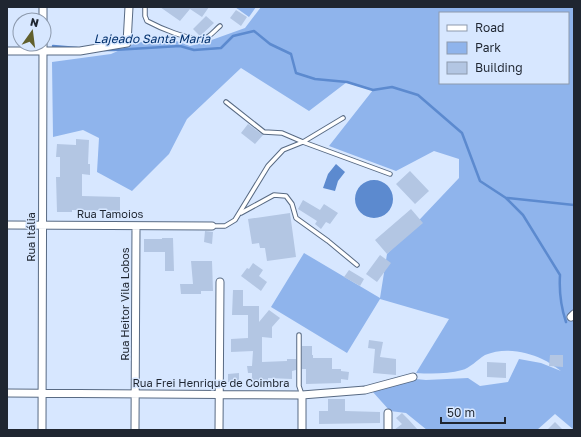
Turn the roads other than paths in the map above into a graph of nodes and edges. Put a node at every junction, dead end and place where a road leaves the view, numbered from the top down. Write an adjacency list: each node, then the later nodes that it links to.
1 (129, 7): 4 (street)
2 (145, 7): 3 (lane)
3 (220, 26)
4 (52, 48)
5 (43, 52): 12 (street, Rua Itália)
6 (226, 102): 8 (lane)
7 (343, 118): 8 (lane)
8 (303, 142): 9 (lane); 10 (lane)
9 (390, 174)
10 (240, 213): 14 (lane); 15 (lane)
11 (7, 225): 12 (street, Rua Tamoios)
12 (42, 225): 13 (street, Rua Tamoios); 20 (street, Rua Itália)
13 (136, 226): 14 (street, Rua Tamoios); 21 (street, Rua Heitor Vila Lobos)
14 (212, 226)
15 (357, 265)
16 (220, 282): 22 (street)
17 (299, 335): 23 (lane)
18 (413, 377): 23 (street, Rua Frei Henrique de Coimbra)
19 (7, 393): 20 (street, Rua Frei Henrique de Coimbra)
20 (42, 393): 21 (street, Rua Frei Henrique de Coimbra); 25 (street, Rua Itália)
21 (136, 394): 22 (street, Rua Frei Henrique de Coimbra); 26 (street, Rua Heitor Vila Lobos)
22 (220, 394): 23 (street, Rua Frei Henrique de Coimbra); 27 (street)
23 (302, 395): 28 (street)
24 (388, 413): 29 (street)
25 (42, 430)
26 (135, 430)
27 (219, 430)
28 (302, 430)
29 (388, 430)

